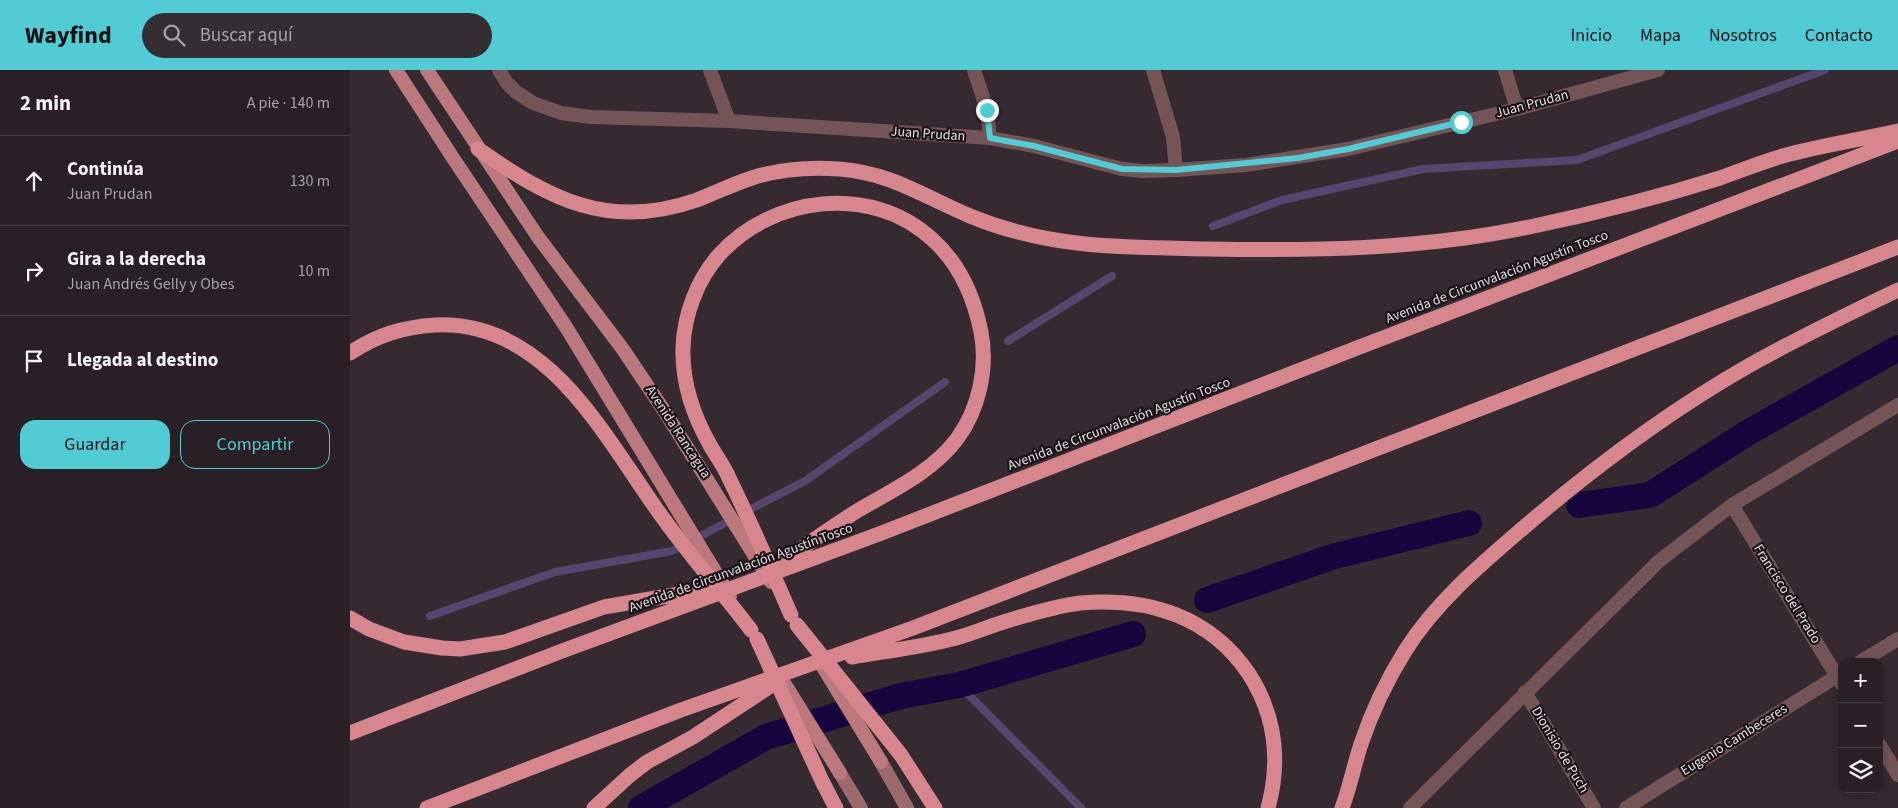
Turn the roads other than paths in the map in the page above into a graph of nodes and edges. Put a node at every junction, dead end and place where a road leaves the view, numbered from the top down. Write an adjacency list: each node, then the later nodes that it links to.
1 (396, 70): 24 (main road)
2 (427, 70): 14 (main road, Avenida Rancagua)
3 (499, 70): 10 (street, Juan Prudan)
4 (710, 70): 10 (street)
5 (974, 70): 12 (street)
6 (1154, 70): 15 (street)
7 (1505, 70): 9 (street)
8 (1658, 70): 9 (street, Juan Prudan)
9 (1517, 109): 15 (street, Juan Prudan)
10 (729, 121): 12 (street, Juan Prudan)
11 (1898, 131): 14 (highway)
12 (990, 138): 15 (street, Juan Prudan)
13 (1898, 141): 21 (highway, Avenida de Circunvalación Agustín Tosco)
14 (478, 149): 23 (main road, Avenida Rancagua)
15 (1176, 170)
16 (1898, 247): 27 (highway)
17 (1898, 290): 41 (highway)
18 (350, 352): 24 (highway)
19 (1898, 405): 20 (street)
20 (1732, 505): 28 (street, Francisco del Prado); 30 (street)
21 (751, 581): 22 (highway); 23 (highway); 31 (highway, Avenida de Circunvalación Agustín Tosco)
22 (350, 618)
23 (794, 620): 38 (main road, Avenida Rancagua); 39 (highway)
24 (754, 634): 36 (highway); 37 (main road)
25 (1898, 639): 26 (street)
26 (1867, 658)
27 (802, 668): 34 (highway); 35 (highway); 40 (highway)
28 (1838, 674)
29 (1838, 678): 44 (street, Eugenio Cambeceres)
30 (1526, 692): 42 (street); 43 (street, Dionisio de Puch)
31 (350, 733)
32 (1881, 748): 33 (street)
33 (1898, 775)
34 (427, 808)
35 (594, 808)
36 (836, 808)
37 (861, 808)
38 (907, 808)
39 (935, 808)
40 (1268, 808)
41 (1342, 808)
42 (1410, 808)
43 (1594, 808)
44 (1626, 808)

